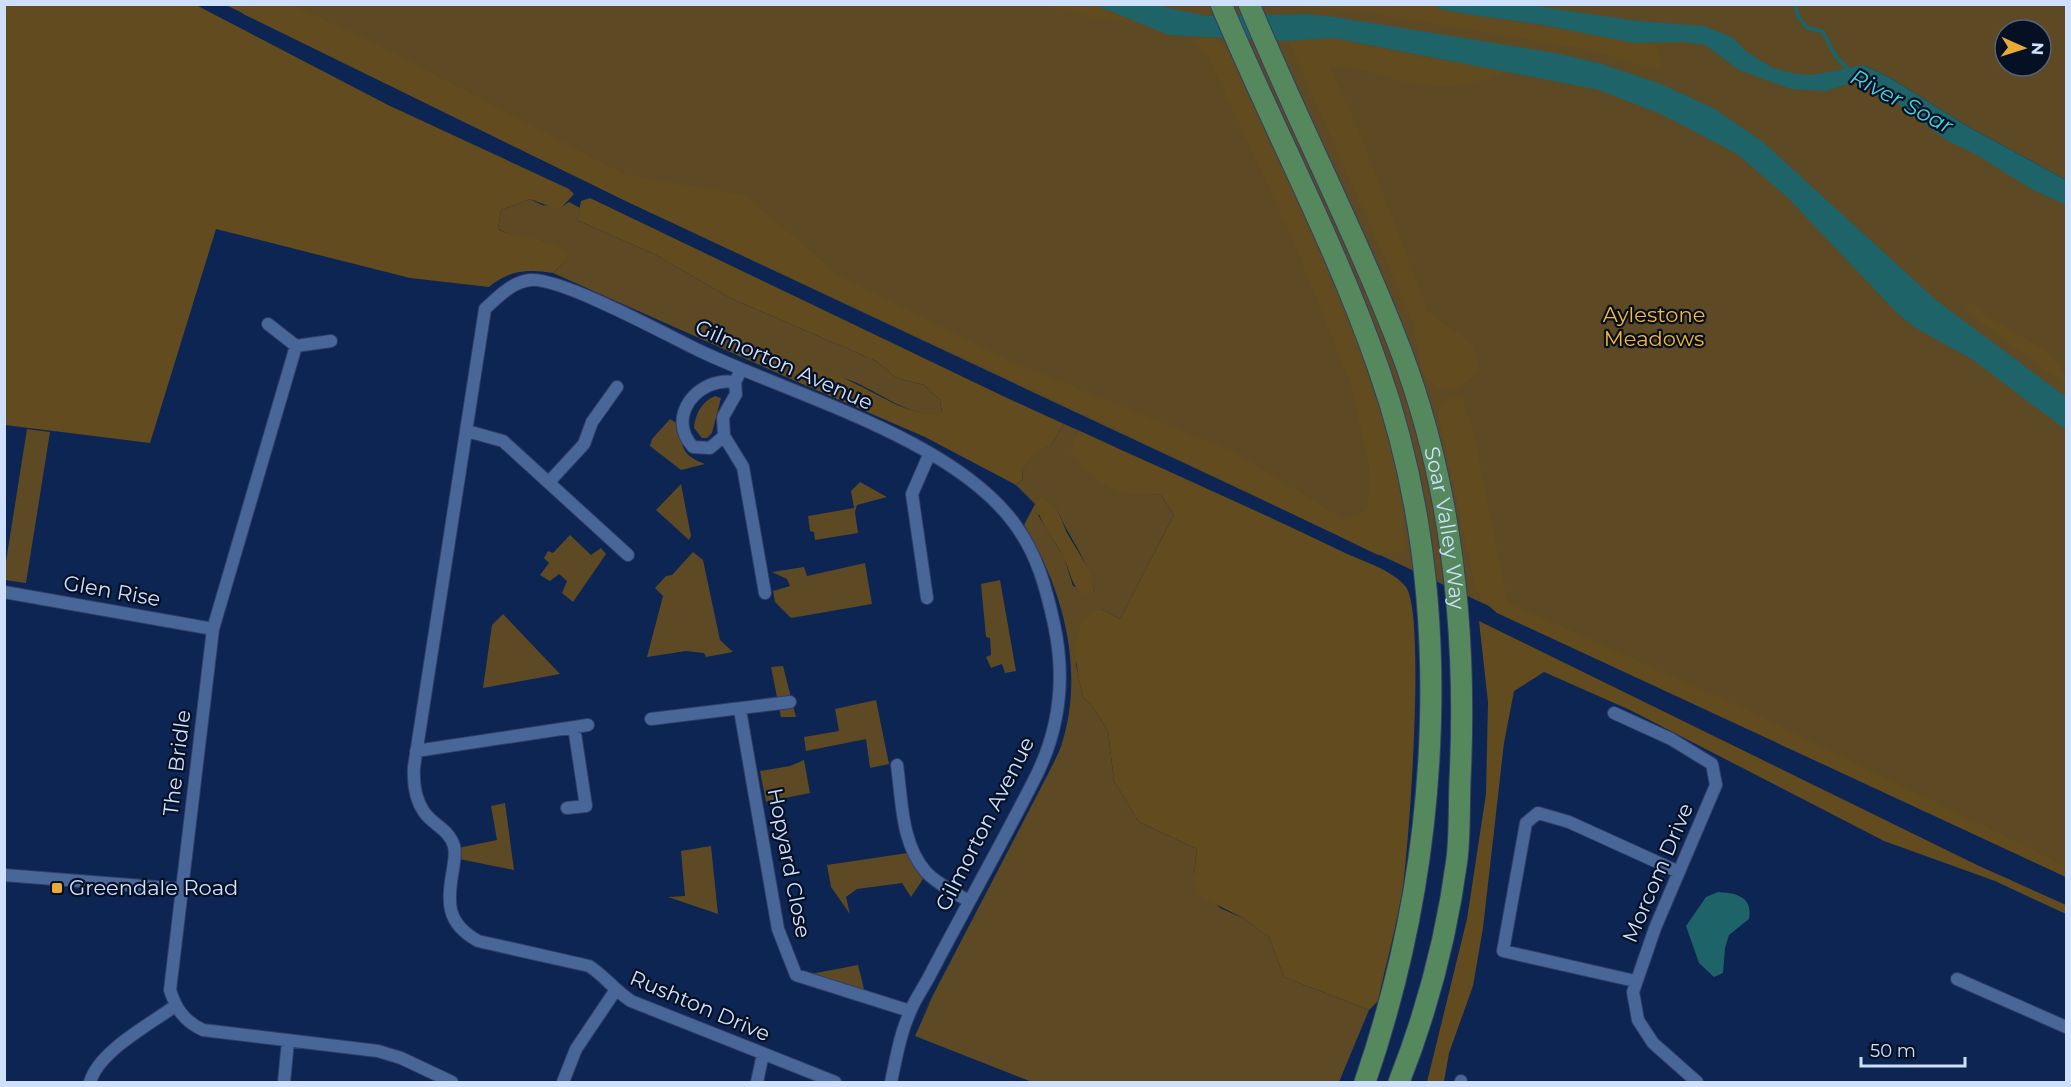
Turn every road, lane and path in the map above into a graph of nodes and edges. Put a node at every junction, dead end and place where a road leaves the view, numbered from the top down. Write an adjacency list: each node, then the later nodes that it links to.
1 (1221, 4): 47 (highway, Soar Valley Way)
2 (1249, 4): 48 (highway, Soar Valley Way)
3 (268, 324): 5 (street)
4 (331, 341): 5 (street)
5 (296, 346): 17 (street, The Bridle)
6 (741, 370): 7 (street); 9 (street, Gilmorton Avenue); 11 (street, Gilmorton Avenue)
7 (735, 382): 10 (street); 10 (street)
8 (617, 387): 12 (street)
9 (467, 430): 12 (street); 24 (street, Gilmorton Avenue)
10 (724, 436): 15 (street)
11 (929, 455): 16 (street); 31 (street, Gilmorton Avenue)
12 (549, 482): 13 (street)
13 (628, 555)
14 (4, 592): 17 (street, Glen Rise)
15 (765, 593)
16 (927, 598)
17 (213, 629): 30 (street, The Bridle)
18 (790, 702): 19 (street)
19 (740, 710): 21 (street); 36 (street, Hopyard Close)
20 (1614, 713): 28 (street, Morcom Drive)
21 (651, 719)
22 (588, 725): 23 (street)
23 (573, 727): 24 (street); 26 (street)
24 (416, 751): 27 (street, Gilmorton Avenue)
25 (897, 765): 31 (street)
26 (567, 808)
27 (455, 854): 34 (street, Rushton Drive)
28 (1679, 872): 33 (street, Morcom Drive); 33 (street)
29 (4, 875): 30 (street)
30 (181, 889): 35 (street, The Bridle)
31 (968, 901): 36 (street, Gilmorton Avenue)
32 (1957, 979): 37 (street)
33 (1635, 981): 49 (street, Morcom Drive)
34 (615, 991): 39 (street, Rushton Drive); 43 (street)
35 (175, 1006): 38 (street); 40 (street)
36 (910, 1011): 46 (street, Gilmorton Avenue)
37 (2067, 1027)
38 (288, 1041): 41 (street); 42 (street)
39 (763, 1054): 44 (street); 45 (street, Rushton Drive)
40 (90, 1083)
41 (284, 1083)
42 (452, 1083)
43 (563, 1083)
44 (757, 1083)
45 (835, 1083)
46 (891, 1083)
47 (1365, 1083)
48 (1399, 1083)
49 (1697, 1083)

